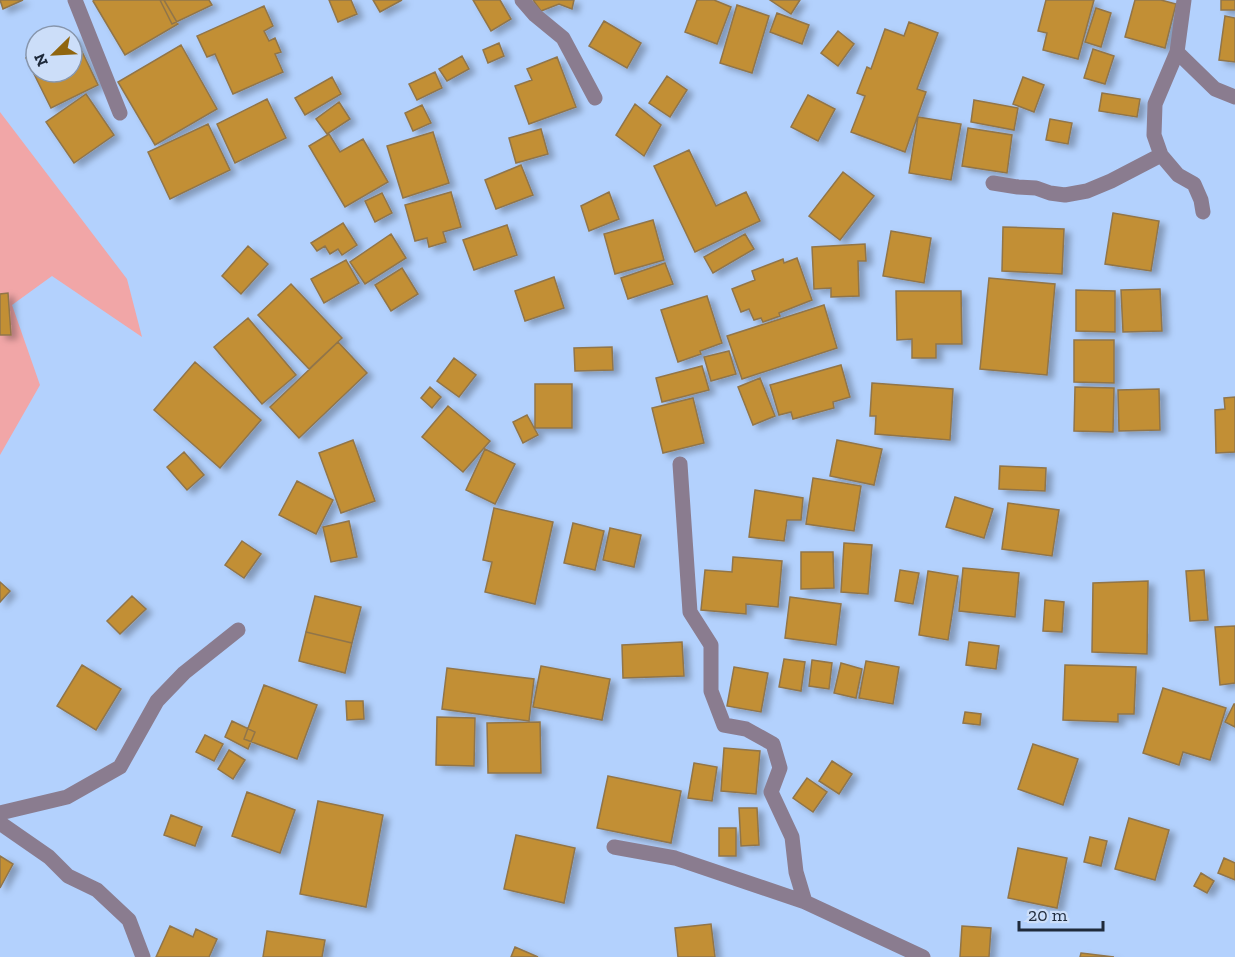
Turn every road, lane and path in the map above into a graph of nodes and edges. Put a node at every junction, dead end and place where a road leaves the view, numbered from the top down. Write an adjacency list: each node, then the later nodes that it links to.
1 (75, 0): 7 (street)
2 (522, 0): 6 (street)
3 (1184, 0): 4 (street)
4 (1177, 52): 5 (street); 8 (street)
5 (1235, 97)
6 (595, 98)
7 (120, 113)
8 (1161, 155): 9 (street); 10 (street)
9 (993, 183)
10 (1203, 212)
11 (680, 464): 16 (street)
12 (238, 630): 13 (street)
13 (0, 813)
14 (0, 823): 17 (street)
15 (614, 847): 16 (street)
16 (805, 902): 18 (street)
17 (142, 957)
18 (922, 957)

